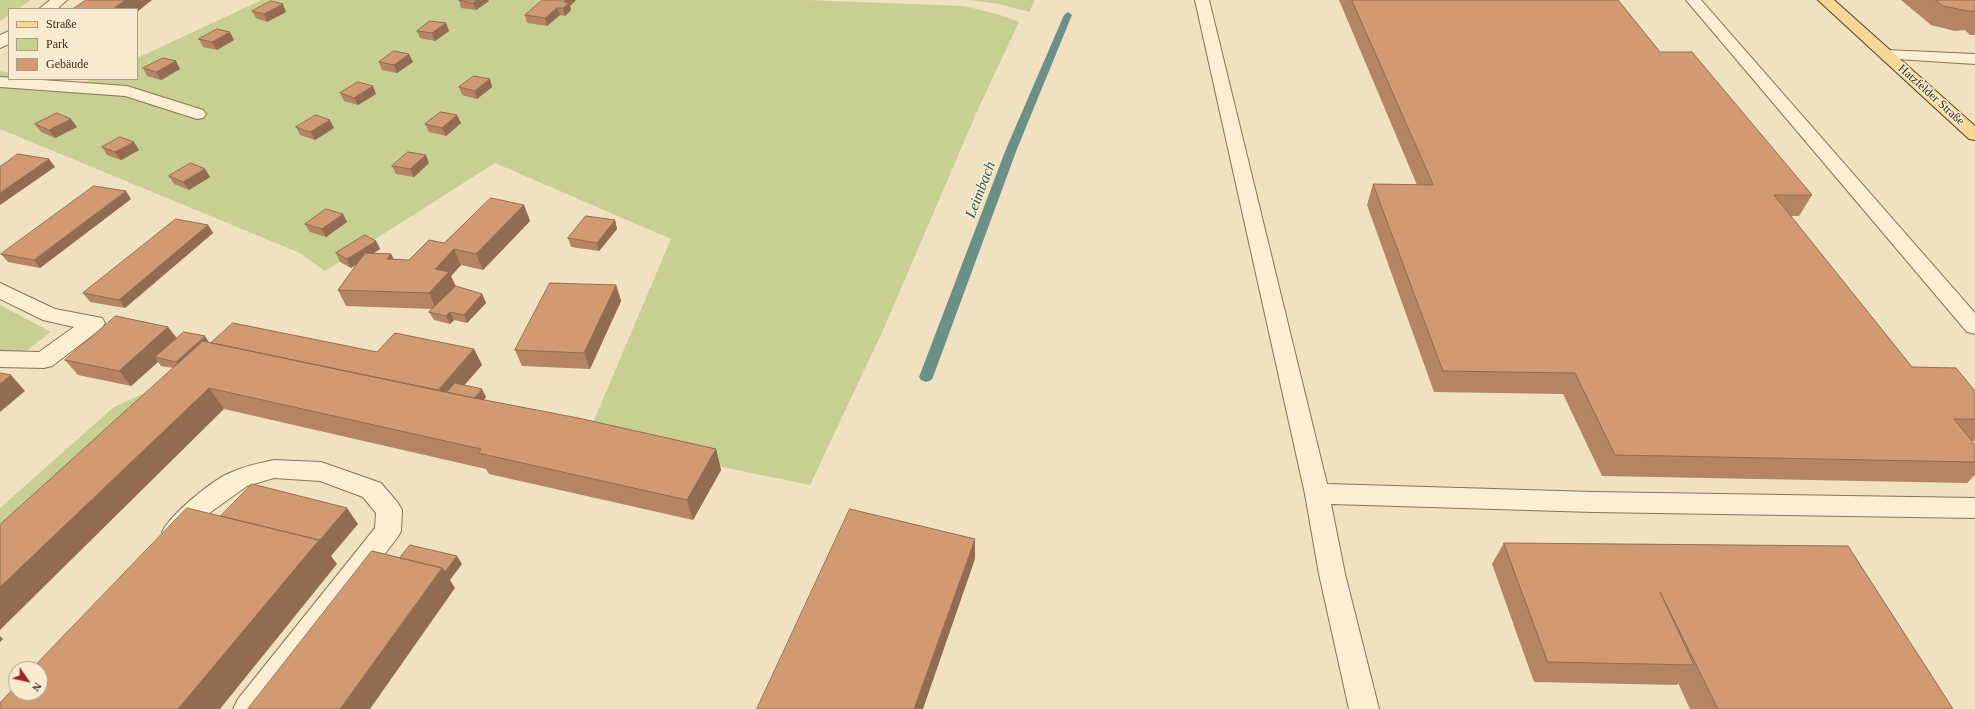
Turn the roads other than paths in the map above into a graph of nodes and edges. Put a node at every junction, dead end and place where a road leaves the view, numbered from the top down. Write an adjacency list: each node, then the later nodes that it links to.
1 (60, 0): 5 (street)
2 (1202, 0): 16 (street)
3 (1692, 0): 14 (street)
4 (1825, 0): 8 (main road, Hatzfelder Straße)
5 (48, 8)
6 (8, 37): 7 (street)
7 (0, 43)
8 (1887, 55): 9 (street, Hatzfelder Straße); 12 (main road, Hatzfelder Straße)
9 (1975, 59)
10 (0, 82): 11 (street)
11 (197, 114)
12 (1975, 134)
13 (0, 290): 15 (street)
14 (1975, 327)
15 (0, 359)
16 (1317, 494): 17 (street); 20 (street)
17 (1975, 508)
18 (161, 547): 19 (street)
19 (248, 709)
20 (1364, 709)

